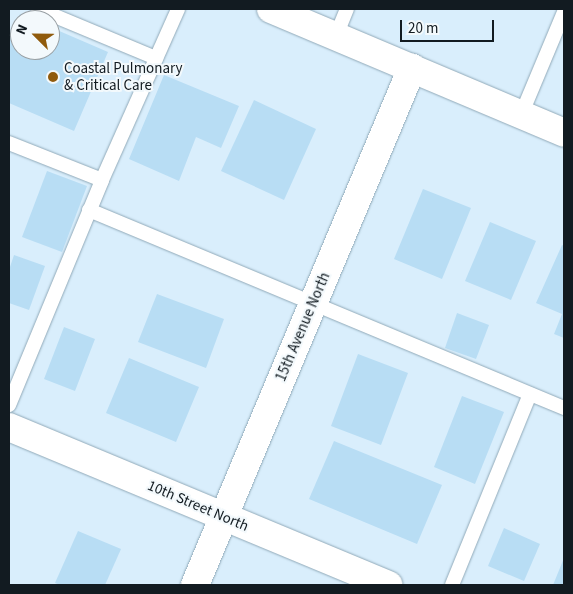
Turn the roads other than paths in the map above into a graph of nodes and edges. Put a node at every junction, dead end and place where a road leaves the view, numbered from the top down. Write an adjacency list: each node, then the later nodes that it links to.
1 (38, 9): 7 (lane)
2 (178, 9): 7 (lane)
3 (271, 9): 6 (street)
4 (347, 9): 6 (lane)
5 (564, 12): 9 (lane)
6 (336, 36): 8 (street)
7 (156, 58): 12 (lane)
8 (412, 68): 9 (street); 14 (street, 15th Avenue North)
9 (521, 115): 10 (street)
10 (564, 133)
11 (9, 143): 12 (lane)
12 (102, 180): 13 (lane)
13 (89, 210): 14 (lane); 16 (lane)
14 (313, 304): 15 (lane); 19 (street, 15th Avenue North)
15 (530, 394): 17 (lane); 22 (lane)
16 (9, 405)
17 (564, 408)
18 (9, 427): 19 (street, 10th Street North)
19 (224, 517): 20 (street, 15th Avenue North); 21 (street, 10th Street North)
20 (195, 585)
21 (388, 585)
22 (452, 585)

